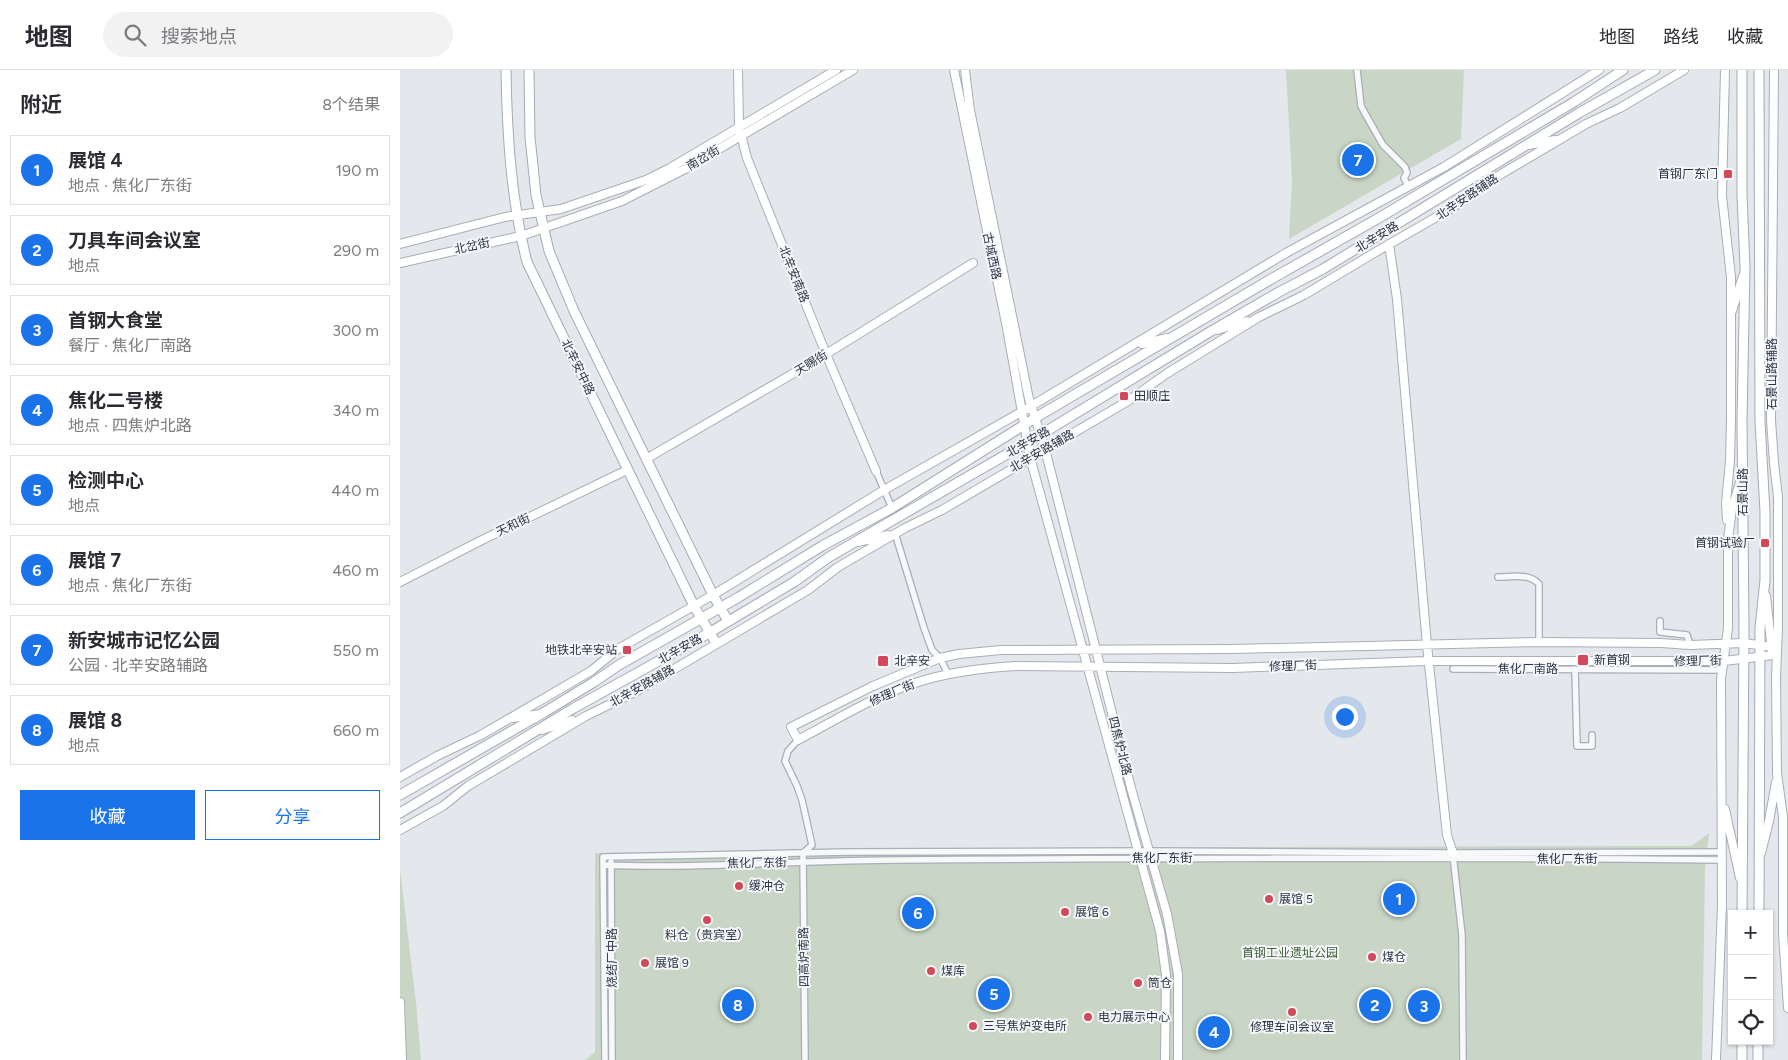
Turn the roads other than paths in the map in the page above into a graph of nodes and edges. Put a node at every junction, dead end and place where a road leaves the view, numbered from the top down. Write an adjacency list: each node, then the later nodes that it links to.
1 (506, 70): 25 (main road, 北辛安中路)
2 (529, 70): 24 (main road, 北辛安中路)
3 (738, 70): 17 (street, 北辛安南路)
4 (836, 70): 17 (street, 南岔街)
5 (852, 70): 18 (street, 南岔街)
6 (954, 70): 42 (street, 古城西路)
7 (964, 70): 41 (street, 古城西路)
8 (1357, 70): 23 (street)
9 (1599, 70): 22 (street)
10 (1623, 70): 21 (main road, 北辛安路)
11 (1655, 70): 20 (main road, 北辛安路)
12 (1684, 70): 19 (street, 北辛安路辅路)
13 (1724, 70): 34 (street)
14 (1742, 70): 32 (main road, 石景山路)
15 (1759, 70): 59 (main road, 石景山路)
16 (1774, 70): 88 (street, 石景山路辅路)
17 (739, 127): 18 (street, 北辛安南路); 24 (street, 南岔街)
18 (741, 136): 26 (street, 南岔街); 40 (street, 北辛安南路)
19 (1563, 138): 20 (street); 29 (street, 北辛安路辅路)
20 (1523, 146): 37 (main road, 北辛安路)
21 (1468, 165): 22 (street); 35 (main road, 北辛安路)
22 (1444, 167): 23 (street)
23 (1408, 186): 33 (street)
24 (540, 212): 25 (street, 北岔街); 26 (main road, 北辛安中路)
25 (518, 216): 27 (main road, 北辛安中路); 28 (street, 北岔街)
26 (544, 228): 27 (street, 北岔街); 49 (main road, 北辛安中路)
27 (520, 236): 30 (street, 北岔街); 50 (main road, 北辛安中路)
28 (400, 244)
29 (1389, 244): 36 (street, 北辛安路辅路); 72 (street)
30 (400, 263)
31 (973, 263): 40 (street, 天赐街)
32 (1745, 267): 34 (street); 52 (main road, 石景山路)
33 (1202, 305): 35 (street); 39 (street)
34 (1731, 315): 56 (street)
35 (1207, 317): 38 (main road, 北辛安路)
36 (1259, 317): 37 (street); 47 (street, 北辛安路辅路)
37 (1208, 333): 45 (main road, 北辛安路)
38 (1174, 337): 39 (street); 43 (main road, 北辛安路)
39 (1134, 345): 41 (street)
40 (826, 354): 49 (street, 天赐街); 51 (street, 北辛安南路)
41 (1031, 406): 42 (street); 43 (street, 古城西路)
42 (1022, 411): 44 (street, 古城西路); 53 (street)
43 (1035, 418): 44 (main road, 北辛安路); 45 (street, 古城西路)
44 (1025, 426): 46 (street, 古城西路); 54 (main road, 北辛安路)
45 (1040, 435): 46 (main road, 北辛安路); 47 (street, 四焦炉北路)
46 (1027, 442): 48 (street, 四焦炉北路); 57 (main road, 北辛安路)
47 (1045, 449): 48 (street, 北辛安路辅路); 76 (street, 四焦炉北路)
48 (1030, 457): 55 (street, 北辛安路辅路); 75 (street, 四焦炉北路)
49 (646, 459): 61 (main road, 北辛安中路)
50 (627, 470): 60 (street, 天和街); 62 (main road, 北辛安中路)
51 (876, 471): 53 (street)
52 (1744, 471): 56 (street); 70 (main road, 石景山路)
53 (884, 490): 54 (street); 61 (street)
54 (892, 508): 63 (main road, 北辛安路)
55 (896, 533): 57 (street); 71 (street, 北辛安路辅路); 79 (street)
56 (1728, 540): 69 (street)
57 (853, 543): 65 (main road, 北辛安路)
58 (1498, 577): 68 (street)
59 (1764, 580): 74 (main road, 石景山路); 77 (street, 石景山路)
60 (400, 582)
61 (713, 595): 62 (street); 63 (main road, 北辛安中路)
62 (694, 606): 64 (main road, 北辛安中路); 91 (street)
63 (720, 608): 64 (main road, 北辛安路); 65 (main road, 北辛安中路)
64 (701, 618): 67 (main road, 北辛安中路); 89 (main road, 北辛安路)
65 (728, 621): 67 (main road, 北辛安路)
66 (1660, 621): 73 (street)
67 (709, 632): 71 (main road, 北辛安中路); 92 (main road, 北辛安路)
68 (1540, 642): 72 (street, 修理厂街); 73 (street, 修理厂街)
69 (1726, 643): 70 (street, 修理厂街); 73 (street, 修理厂街); 83 (street)
70 (1744, 643): 74 (street, 修理厂街); 80 (main road, 石景山路)
71 (716, 644): 90 (street, 北辛安路辅路)
72 (1428, 645): 76 (street, 修理厂街); 81 (street)
73 (1690, 645)
74 (1760, 646): 77 (street, 修理厂街); 78 (main road, 石景山路)
75 (1082, 649): 76 (street, 修理厂街); 79 (street, 修理厂街); 82 (street, 四焦炉北路)
76 (1095, 649): 84 (street, 四焦炉北路)
77 (1772, 651): 78 (street, 修理厂街); 88 (street, 石景山路)
78 (1760, 657): 80 (street, 修理厂街); 108 (main road, 石景山路)
79 (940, 658): 87 (street); 94 (street, 修理厂街)
80 (1744, 659): 83 (street, 修理厂街); 112 (main road, 石景山路)
81 (1429, 661): 83 (street, 修理厂街); 84 (street, 修理厂街); 104 (street)
82 (1087, 666): 84 (street, 修理厂街); 87 (street, 修理厂街); 102 (street, 四焦炉北路)
83 (1723, 666): 86 (street, 焦化厂南路); 95 (street)
84 (1100, 667): 103 (street, 四焦炉北路)
85 (1453, 669): 86 (street, 焦化厂南路)
86 (1575, 669): 93 (street)
87 (948, 674): 94 (street, 修理厂街)
88 (1776, 678): 96 (street, 石景山路)
89 (543, 713): 91 (street); 98 (main road, 北辛安路)
90 (586, 716): 92 (street); 100 (street, 北辛安路辅路)
91 (509, 718): 97 (street)
92 (531, 733): 99 (main road, 北辛安路)
93 (1592, 735)
94 (798, 740): 101 (street, 四高炉南路)
95 (1720, 760): 105 (street); 112 (street)
96 (1778, 773): 108 (street); 116 (street, 石景山路)
97 (400, 777)
98 (400, 795)
99 (400, 813)
100 (400, 830)
101 (803, 853): 102 (street, 焦化厂东街); 107 (street, 焦化厂东街); 109 (street, 四高炉南路)
102 (1139, 854): 103 (street, 焦化厂东街); 109 (street, 焦化厂东街); 123 (street, 四焦炉北路)
103 (1150, 854): 104 (street, 焦化厂东街); 124 (street, 四焦炉北路)
104 (1453, 856): 105 (street, 焦化厂东街); 125 (street)
105 (1722, 856): 126 (street)
106 (603, 857): 107 (street, 焦化厂东街); 110 (street, 烧结厂中路)
107 (611, 857): 111 (street, 烧结厂中路)
108 (1760, 858): 114 (main road, 石景山路)
109 (803, 862): 111 (street, 焦化厂东街); 122 (street, 四高炉南路)
110 (603, 866): 111 (street, 焦化厂东街); 120 (street, 烧结厂中路)
111 (611, 866): 121 (street, 烧结厂中路)
112 (1742, 890): 113 (main road, 石景山路)
113 (1742, 910)
114 (1759, 910)
115 (400, 1002): 119 (street)
116 (1788, 1008)
117 (1742, 1045): 127 (main road)
118 (1758, 1045): 128 (main road)
119 (402, 1060)
120 (605, 1060)
121 (612, 1060)
122 (805, 1060)
123 (1165, 1060)
124 (1178, 1060)
125 (1463, 1060)
126 (1716, 1060)
127 (1742, 1060)
128 (1758, 1060)

